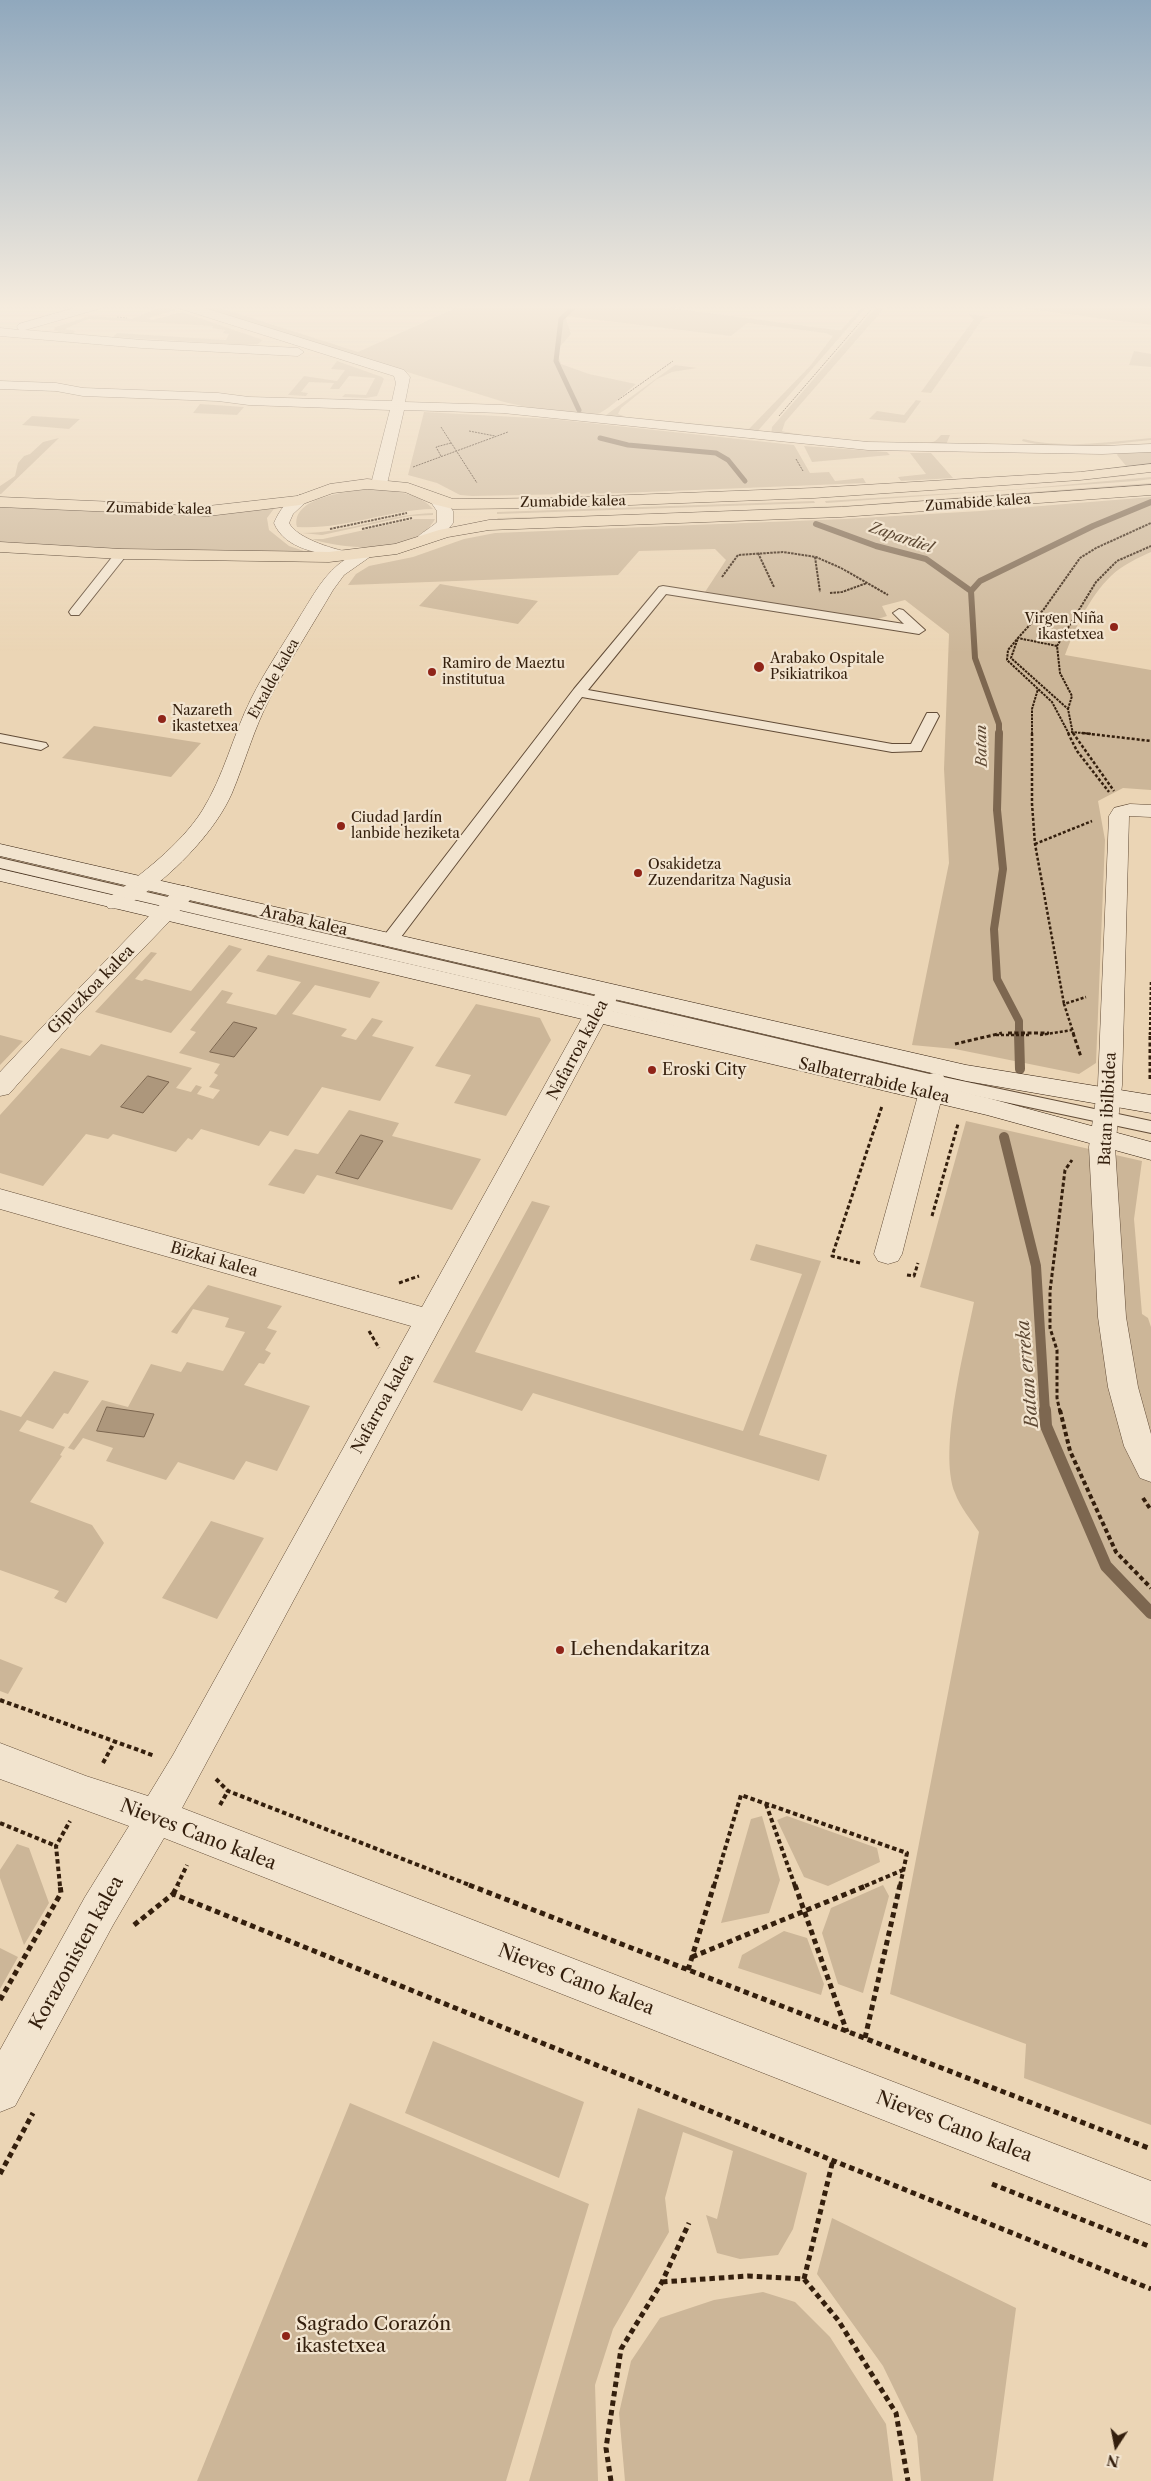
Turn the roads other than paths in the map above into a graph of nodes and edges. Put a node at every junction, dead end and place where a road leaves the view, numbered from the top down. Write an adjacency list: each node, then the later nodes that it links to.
1 (393, 421): 5 (street)
2 (620, 421): 3 (street)
3 (1151, 448)
4 (1151, 468): 8 (main road, Zumabide kalea)
5 (380, 484): 7 (main road, Zumabide kalea); 8 (main road, Zumabide kalea)
6 (1151, 490): 10 (main road, Zumabide kalea)
7 (300, 500): 9 (main road, Zumabide kalea); 13 (street)
8 (438, 501): 10 (street)
9 (0, 502)
10 (423, 540): 13 (main road, Zumabide kalea)
11 (0, 547): 12 (main road, Zumabide kalea)
12 (121, 554): 13 (main road, Zumabide kalea); 14 (lane)
13 (358, 554): 24 (street, Etxalde kalea)
14 (75, 612)
15 (899, 613): 16 (lane)
16 (580, 692): 17 (lane); 26 (lane)
17 (932, 716)
18 (0, 738): 19 (lane)
19 (41, 746)
20 (1133, 805): 31 (street, Batan ibilbidea)
21 (0, 850): 24 (street, Araba kalea)
22 (0, 863): 24 (lane, Araba kalea)
23 (0, 875): 24 (street, Araba kalea)
24 (130, 893): 25 (street, Araba kalea); 25 (street, Araba kalea)
25 (173, 903): 26 (street, Araba kalea); 27 (street, Araba kalea); 28 (street, Gipuzkoa kalea)
26 (389, 941): 27 (street, Araba kalea)
27 (602, 1004): 29 (street, Salbaterrabide kalea); 31 (street, Salbaterrabide kalea); 36 (street, Nafarroa kalea)
28 (0, 1088)
29 (932, 1088): 31 (street, Salbaterrabide kalea); 35 (street)
30 (1150, 1094): 31 (street, Salbaterrabide kalea)
31 (1106, 1118): 32 (lane, Salbaterrabide kalea); 33 (street, Salbaterrabide kalea); 37 (street, Batan ibilbidea)
32 (1151, 1127)
33 (1151, 1151)
34 (0, 1199): 36 (street, Bizkai kalea)
35 (888, 1254)
36 (414, 1317): 39 (street, Nafarroa kalea)
37 (1151, 1469)
38 (0, 1761): 39 (street, Nieves Cano kalea)
39 (156, 1817): 40 (street, Korazonisten kalea); 41 (street, Nieves Cano kalea)
40 (0, 2091)
41 (1151, 2203)

